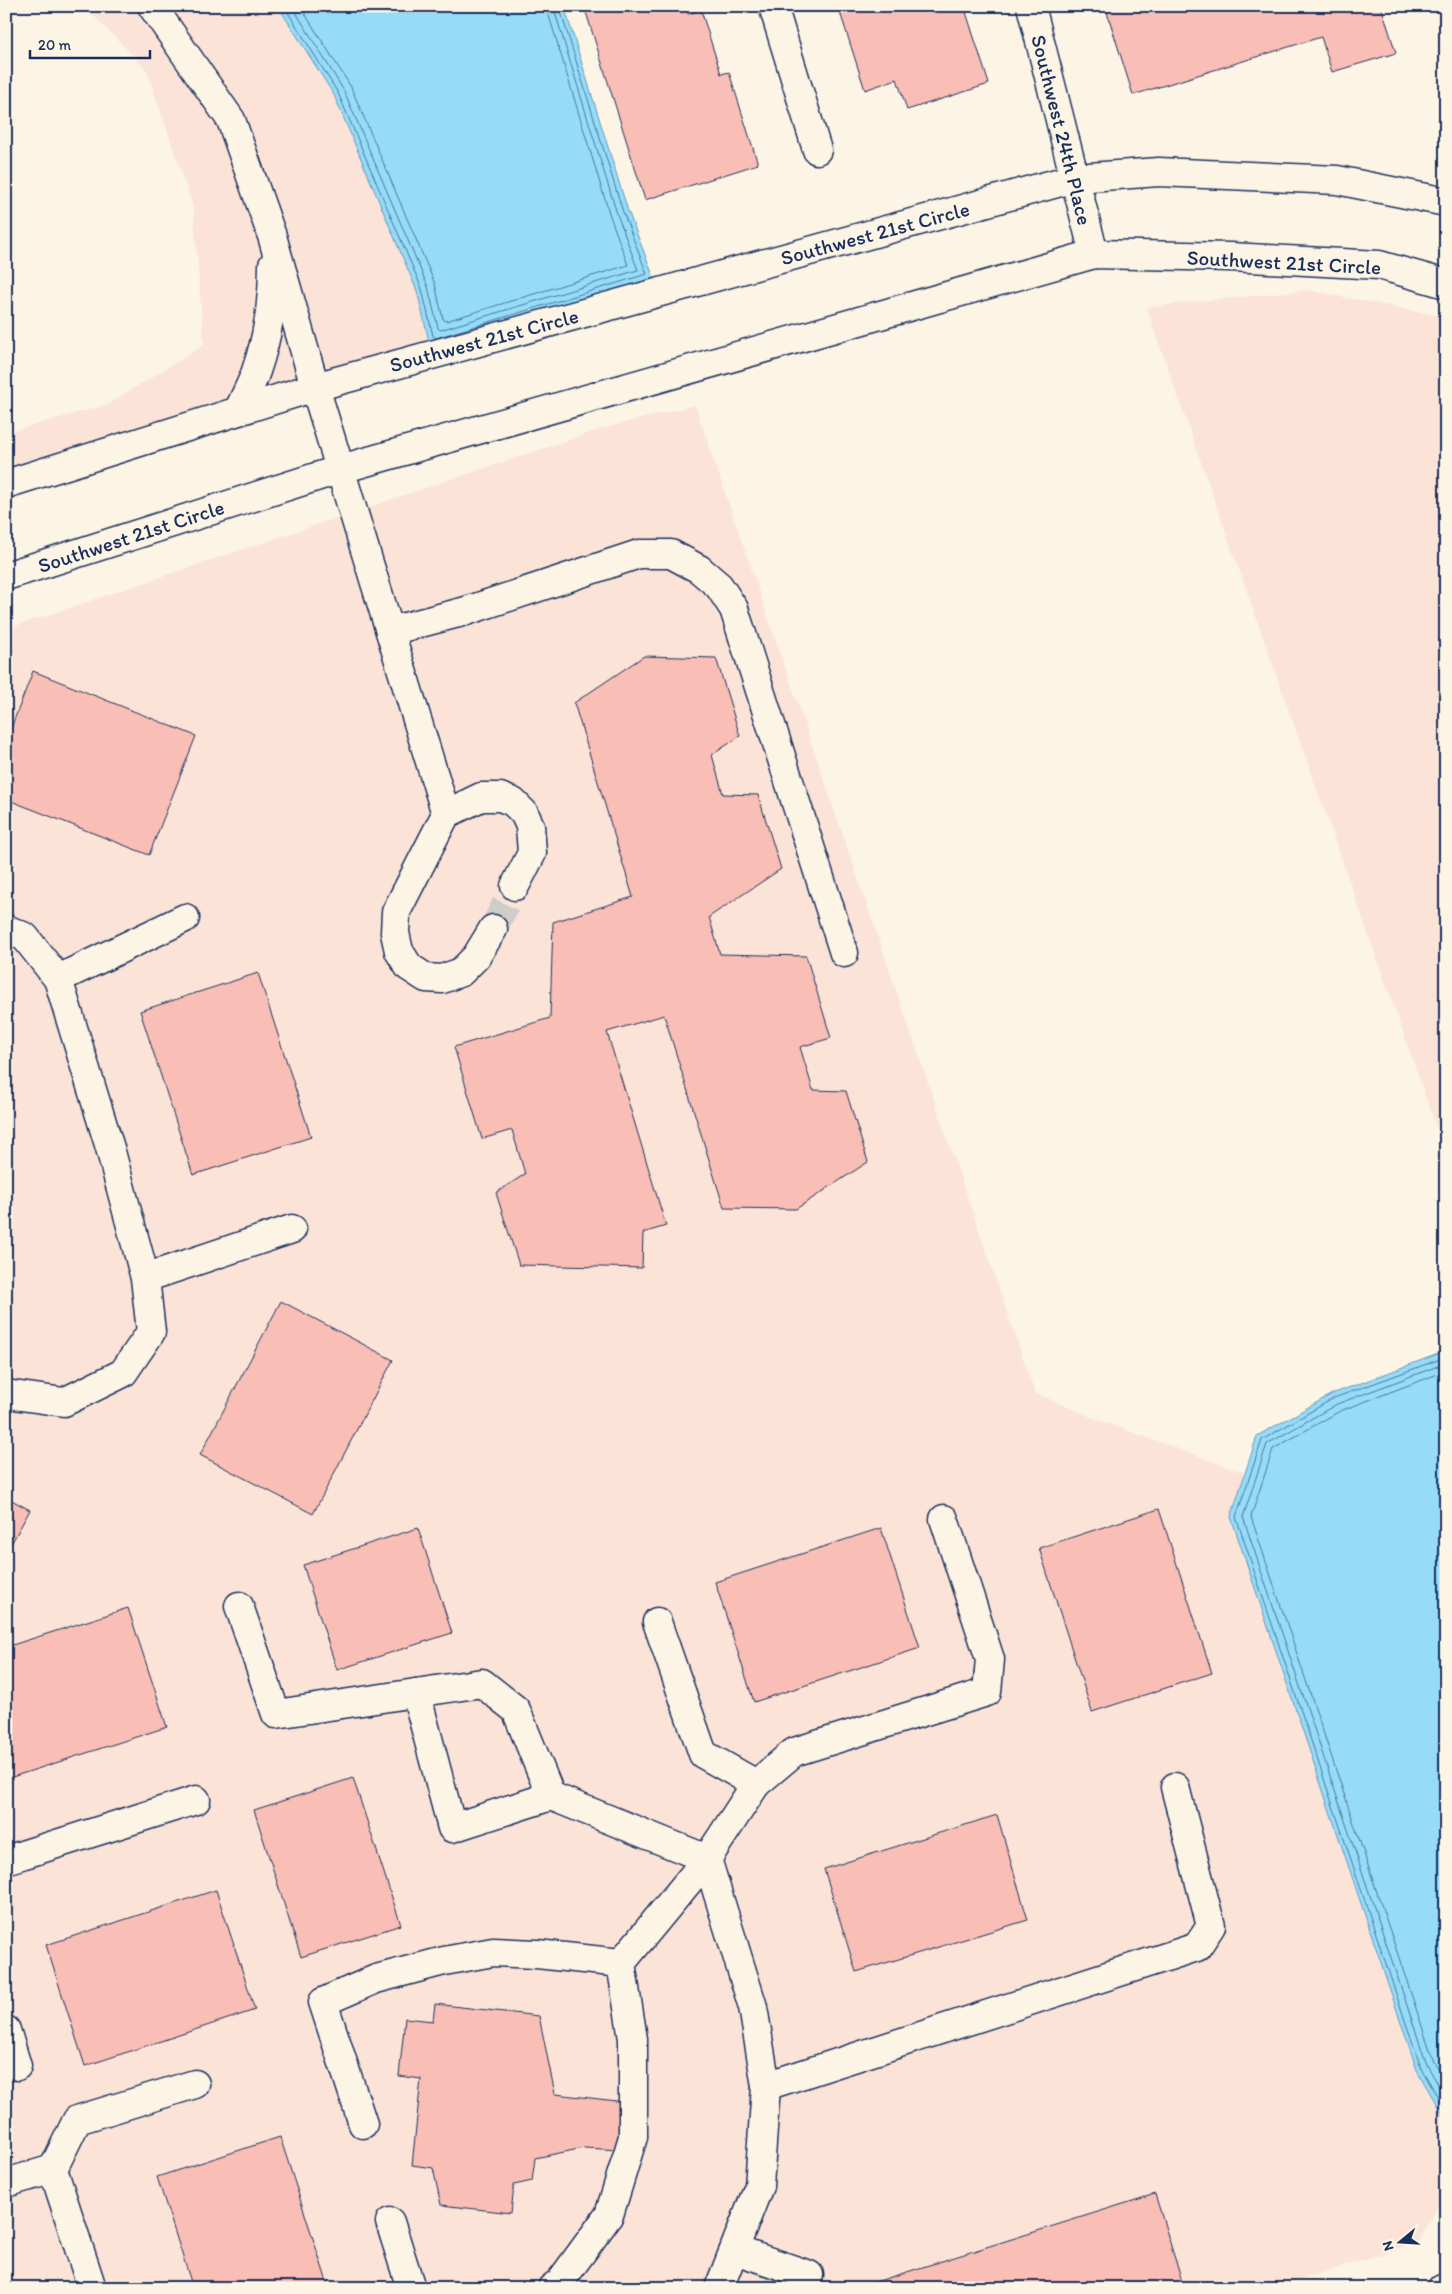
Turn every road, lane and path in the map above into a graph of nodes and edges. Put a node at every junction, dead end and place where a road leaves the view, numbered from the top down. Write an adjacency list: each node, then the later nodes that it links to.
1 (152, 6): 7 (street)
2 (772, 6): 4 (street)
3 (1031, 6): 5 (street, Southwest 24th Place)
4 (817, 150)
5 (1075, 178): 6 (street, Southwest 21st Circle); 8 (street, Southwest 24th Place); 10 (street, Southwest 21st Circle)
6 (1446, 202)
7 (272, 236): 10 (street); 11 (street)
8 (1094, 254): 9 (street, Southwest 21st Circle); 12 (street, Southwest 21st Circle)
9 (1446, 284)
10 (315, 387): 11 (street, Southwest 21st Circle); 12 (street)
11 (239, 410): 13 (street, Southwest 21st Circle)
12 (340, 469): 14 (street, Southwest 21st Circle); 15 (street)
13 (6, 484)
14 (6, 576)
15 (390, 631): 16 (street); 21 (street)
16 (446, 814): 17 (street); 20 (street)
17 (515, 886)
18 (185, 918): 22 (street)
19 (6, 929): 22 (street)
20 (493, 929)
21 (844, 953)
22 (58, 979): 24 (street)
23 (292, 1229): 24 (street)
24 (145, 1278): 25 (street)
25 (6, 1394)
26 (944, 1518): 30 (street)
27 (239, 1606): 29 (street)
28 (657, 1622): 30 (street)
29 (416, 1693): 32 (street); 32 (street)
30 (756, 1784): 34 (street)
31 (1175, 1787): 40 (street)
32 (551, 1796): 34 (street)
33 (196, 1800): 35 (street)
34 (707, 1859): 36 (street); 40 (street)
35 (6, 1860)
36 (621, 1963): 41 (street); 50 (street)
37 (6, 2030): 38 (street)
38 (18, 2066)
39 (195, 2084): 42 (street)
40 (766, 2086): 45 (street)
41 (363, 2124)
42 (53, 2169): 43 (street); 48 (street)
43 (6, 2183)
44 (390, 2222): 49 (street)
45 (735, 2250): 46 (street); 51 (street)
46 (809, 2275)
47 (1446, 2286): 52 (street)
48 (92, 2288)
49 (411, 2288)
50 (552, 2288)
51 (719, 2288)
52 (1442, 2288)

